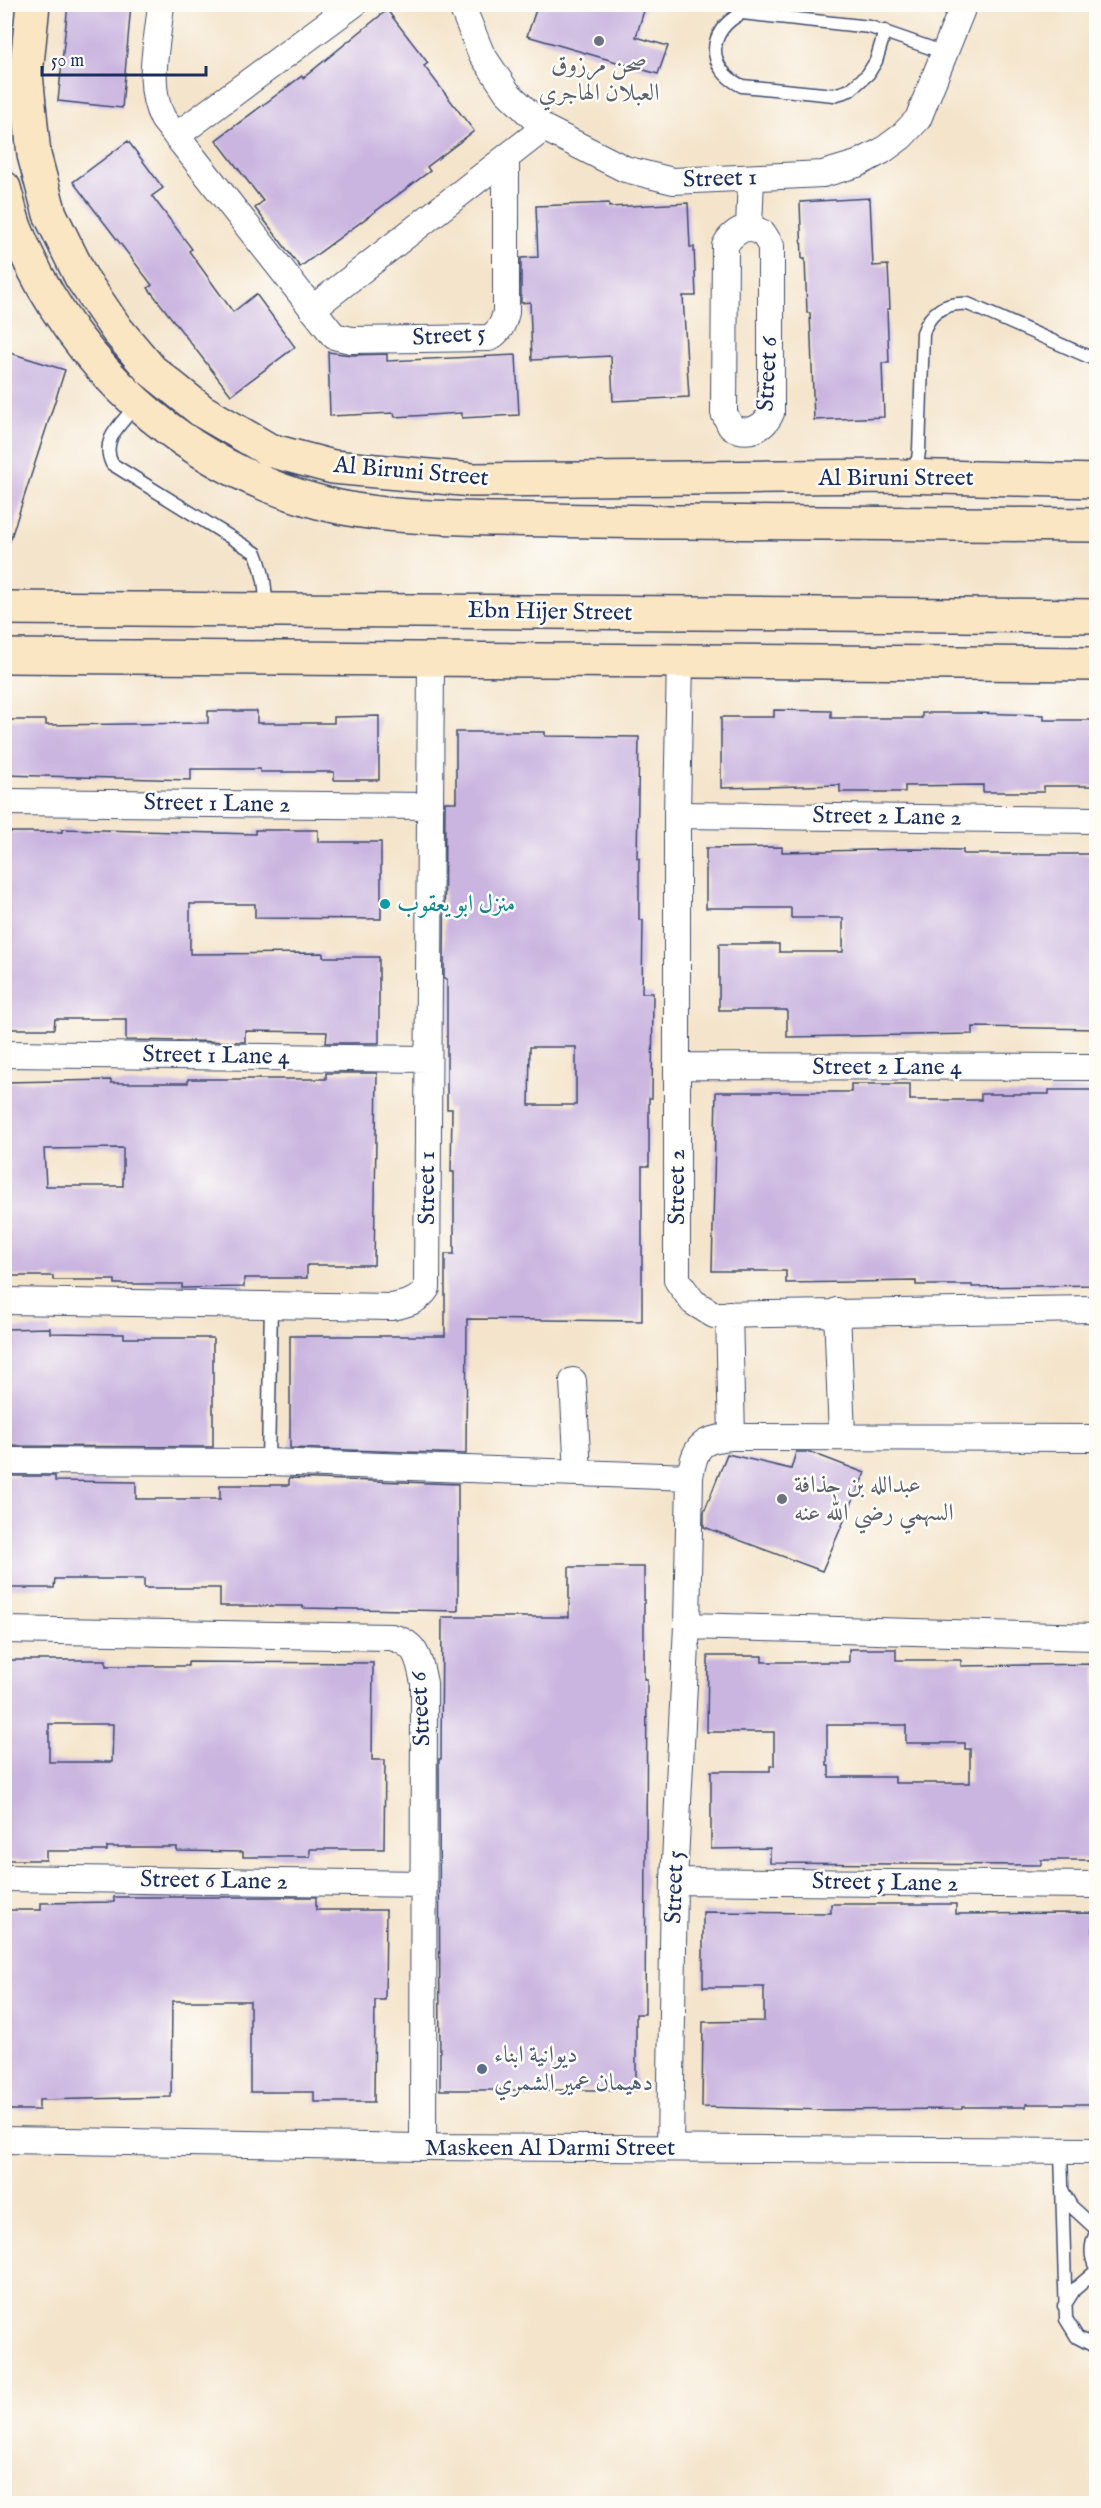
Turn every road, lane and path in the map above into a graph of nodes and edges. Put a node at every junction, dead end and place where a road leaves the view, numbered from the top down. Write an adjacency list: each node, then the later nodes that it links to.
1 (33, 4): 18 (street, Al Biruni Street)
2 (161, 4): 9 (street, Street 5)
3 (354, 4): 9 (street)
4 (461, 4): 8 (street, Street 1)
5 (964, 4): 7 (street, Street 1)
6 (885, 31): 6 (lane); 7 (lane)
7 (945, 53): 11 (street, Street 1)
8 (544, 128): 10 (street); 11 (street, Street 1)
9 (176, 136): 14 (street, Street 5)
10 (506, 160): 14 (street); 14 (street, Street 5)
11 (751, 178): 13 (street)
12 (4, 188): 16 (street, Al Biruni Street)
13 (749, 227): 13 (street, Street 6)
14 (312, 309)
15 (1096, 360): 17 (lane)
16 (136, 404): 21 (street, Al Biruni Street); 25 (lane)
17 (902, 476): 19 (street, Al Biruni Street); 20 (street, Al Biruni Street)
18 (621, 480): 19 (street, Al Biruni Street); 21 (street)
19 (664, 480): 22 (street)
20 (1096, 481)
21 (621, 522): 22 (street, Al Biruni Street)
22 (663, 522): 23 (street, Al Biruni Street)
23 (1096, 525)
24 (4, 608): 25 (street, Ebn Hijer Street)
25 (266, 610): 26 (street, Ebn Hijer Street)
26 (935, 616): 27 (street, Ebn Hijer Street); 32 (street)
27 (1003, 616): 28 (street, Ebn Hijer Street); 33 (street)
28 (1096, 616)
29 (4, 656): 30 (street, Ebn Hijer Street)
30 (430, 659): 31 (street, Ebn Hijer Street); 36 (street, Street 1)
31 (680, 659): 32 (street, Ebn Hijer Street); 37 (street, Street 2)
32 (943, 662): 33 (street, Ebn Hijer Street)
33 (997, 663): 34 (street, Ebn Hijer Street)
34 (1096, 664)
35 (4, 802): 36 (street, Street 1 Lane 2)
36 (429, 806): 40 (street, Street 1)
37 (677, 815): 38 (street, Street 2 Lane 2); 41 (street, Street 2)
38 (1096, 820)
39 (4, 1054): 40 (street, Street 1 Lane 4)
40 (428, 1059): 44 (street, Street 1)
41 (678, 1066): 42 (street, Street 2 Lane 4); 47 (street, Street 2)
42 (1096, 1067)
43 (4, 1301): 44 (street, Street 1)
44 (271, 1304): 53 (lane)
45 (1096, 1310): 46 (street, Street 2)
46 (837, 1311): 47 (street, Street 2); 49 (street)
47 (729, 1314): 50 (street)
48 (573, 1381): 54 (street)
49 (842, 1436): 50 (street); 51 (street)
50 (732, 1437): 55 (street, Street 5)
51 (1096, 1438)
52 (4, 1461): 53 (street)
53 (268, 1462): 54 (street)
54 (578, 1473): 55 (street)
55 (690, 1477): 56 (street, Street 5)
56 (687, 1626): 58 (street); 60 (street, Street 5)
57 (4, 1630): 61 (street, Street 6)
58 (1096, 1637)
59 (4, 1878): 61 (street, Street 6 Lane 2)
60 (674, 1881): 62 (street, Street 5 Lane 2); 65 (street, Street 5)
61 (424, 1884): 64 (street, Street 6)
62 (1096, 1885)
63 (4, 2140): 64 (street, Maskeen Al Darmi Street)
64 (423, 2148): 65 (street, Maskeen Al Darmi Street)
65 (670, 2148): 66 (street, Maskeen Al Darmi Street)
66 (1061, 2151): 67 (street, Maskeen Al Darmi Street); 68 (lane)
67 (1096, 2151)
68 (1062, 2190): 69 (lane); 71 (lane)
69 (1096, 2231): 70 (lane)
70 (1096, 2269): 71 (lane)
71 (1064, 2307): 72 (lane)
72 (1096, 2347)

